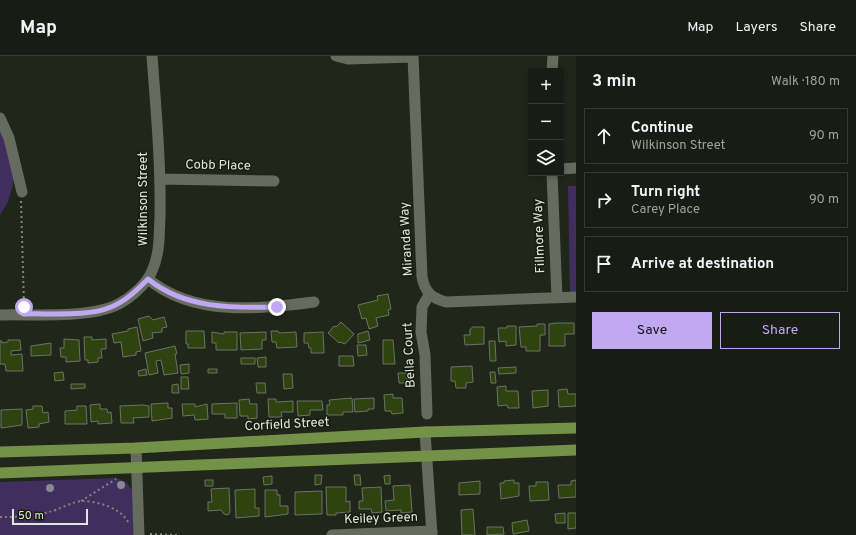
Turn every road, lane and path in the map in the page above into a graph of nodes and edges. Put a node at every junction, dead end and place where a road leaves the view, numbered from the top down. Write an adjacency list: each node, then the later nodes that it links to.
1 (152, 56): 10 (street, Wilkinson Street)
2 (336, 56): 4 (street)
3 (553, 56): 5 (street)
4 (413, 57): 14 (street, Miranda Way)
5 (552, 68)
6 (0, 118): 12 (street)
7 (576, 168): 8 (street)
8 (564, 169)
9 (552, 176): 15 (street, Fillmore Way)
10 (161, 179): 11 (street, Cobb Place); 13 (street, Wilkinson Street)
11 (274, 181)
12 (22, 192): 18 (path)
13 (148, 279): 17 (street); 18 (street, Wilkinson Street)
14 (429, 295): 15 (street); 20 (street, Bella Court)
15 (557, 298): 16 (street)
16 (576, 298)
17 (314, 302)
18 (24, 314): 19 (street, Wilkinson Street)
19 (0, 315)
20 (427, 414)
21 (576, 428): 22 (main road, Corfield Street)
22 (425, 432): 23 (main road, Corfield Street); 26 (street)
23 (136, 448): 25 (main road, Corfield Street); 27 (street)
24 (576, 450): 26 (main road)
25 (0, 452)
26 (427, 455): 27 (main road); 33 (street)
27 (137, 467): 28 (main road); 34 (street)
28 (0, 473)
29 (120, 476): 30 (path)
30 (81, 501): 31 (path); 32 (path)
31 (0, 517)
32 (129, 525)
33 (432, 533): 36 (street, Keiley Green)
34 (144, 535): 35 (path)
35 (177, 535)
36 (332, 535)

